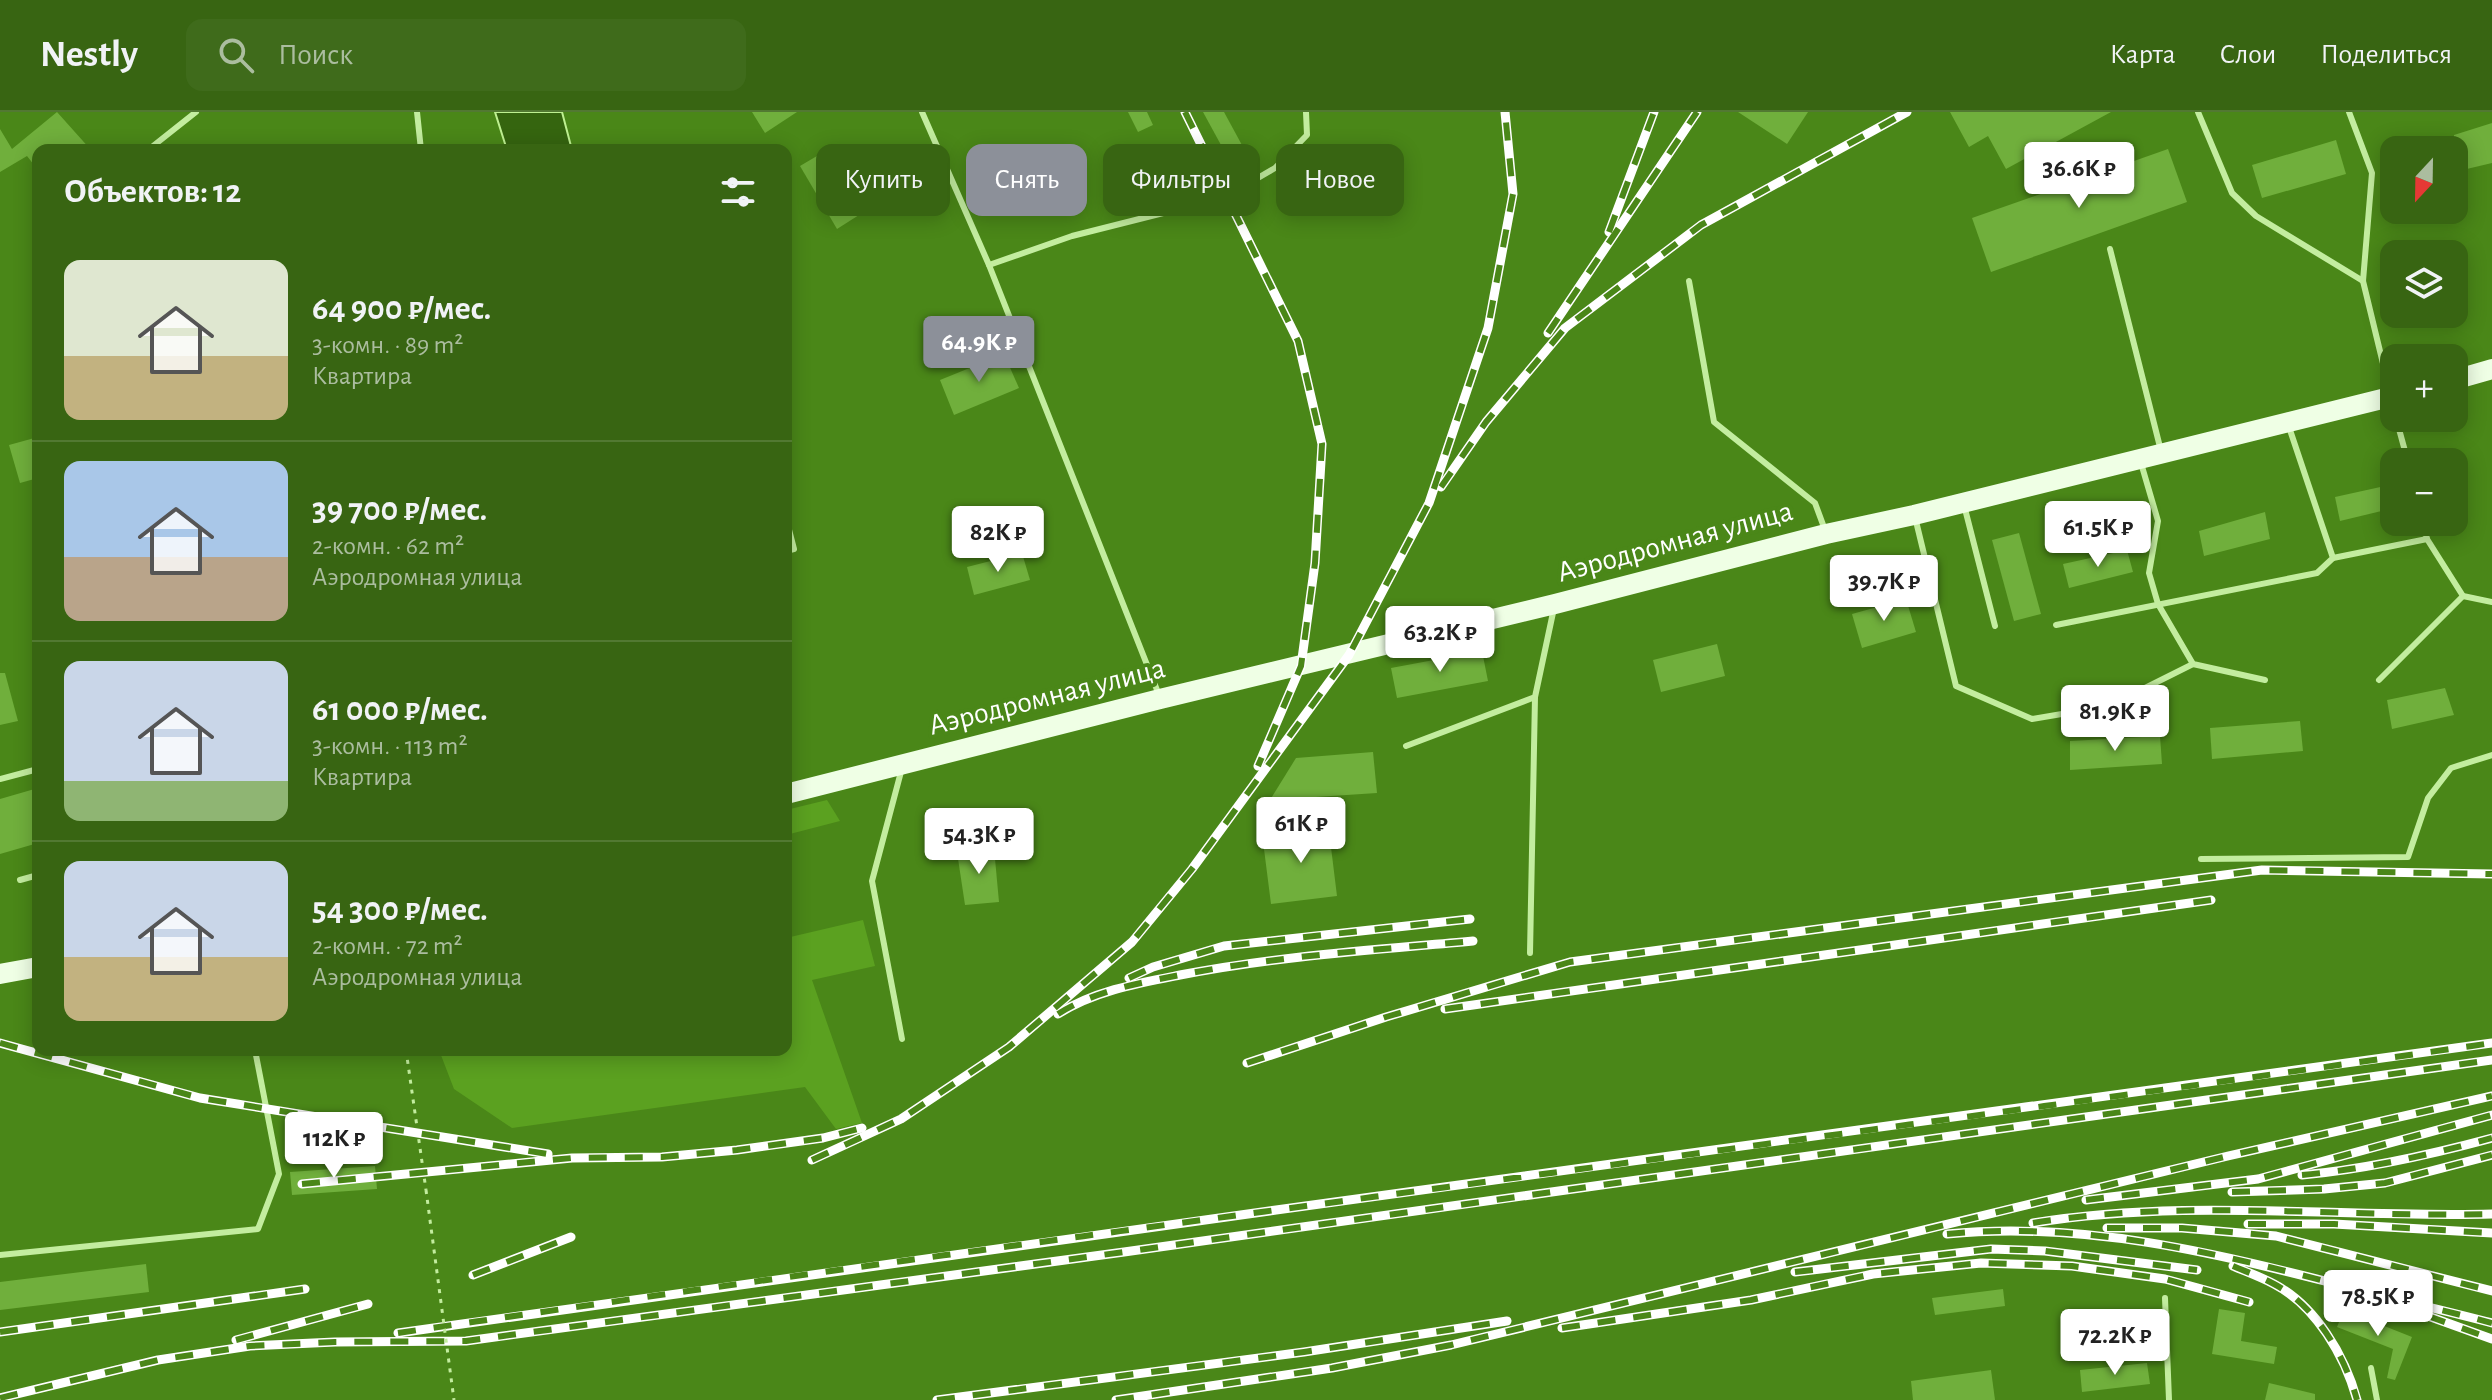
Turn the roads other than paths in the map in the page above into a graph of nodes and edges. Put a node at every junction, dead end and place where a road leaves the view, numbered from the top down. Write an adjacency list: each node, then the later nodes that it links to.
1 (196, 112): 7 (lane)
2 (417, 112): 8 (lane)
3 (922, 112): 10 (lane)
4 (1306, 112): 10 (lane)
5 (2198, 112): 12 (lane)
6 (2349, 112): 12 (lane)
7 (156, 144)
8 (420, 144)
9 (2110, 249): 18 (lane)
10 (989, 265): 36 (lane)
11 (1689, 281): 22 (lane)
12 (2363, 281): 13 (lane)
13 (2380, 349)
14 (2492, 369): 15 (main road)
15 (2468, 376)
16 (2380, 404): 17 (main road, Аэродромная улица)
17 (2287, 423): 18 (main road, Аэродромная улица); 25 (lane)
18 (2161, 453): 19 (main road, Аэродромная улица)
19 (2140, 458): 20 (main road, Аэродромная улица); 29 (lane)
20 (1963, 501): 21 (main road, Аэродромная улица); 31 (lane)
21 (1914, 515): 22 (main road, Аэродромная улица); 32 (lane)
22 (1826, 534): 28 (main road, Аэродромная улица)
23 (2426, 536): 24 (lane)
24 (2427, 539): 25 (lane); 26 (lane)
25 (2333, 558): 29 (lane)
26 (2463, 596): 27 (lane); 34 (lane)
27 (2492, 602)
28 (1555, 604): 35 (lane); 36 (main road, Аэродромная улица)
29 (2158, 604): 30 (lane); 32 (lane)
30 (2056, 625)
31 (1995, 626)
32 (2193, 664): 33 (lane)
33 (2265, 680)
34 (2379, 680)
35 (1535, 697): 37 (lane); 46 (lane)
36 (1160, 699): 39 (main road, Аэродромная улица)
37 (1406, 746)
38 (2492, 755): 43 (lane)
39 (903, 765): 42 (main road, Аэродромная улица); 49 (lane)
40 (32, 771): 41 (lane)
41 (0, 779)
42 (792, 793)
43 (2201, 859)
44 (32, 877): 45 (lane)
45 (20, 880)
46 (1530, 953)
47 (32, 968): 48 (main road)
48 (0, 974)
49 (902, 1039)
50 (256, 1056): 51 (lane)
51 (0, 1255)
52 (2165, 1298): 54 (lane)
53 (2371, 1368): 55 (lane)
54 (2169, 1400)
55 (2377, 1400)

